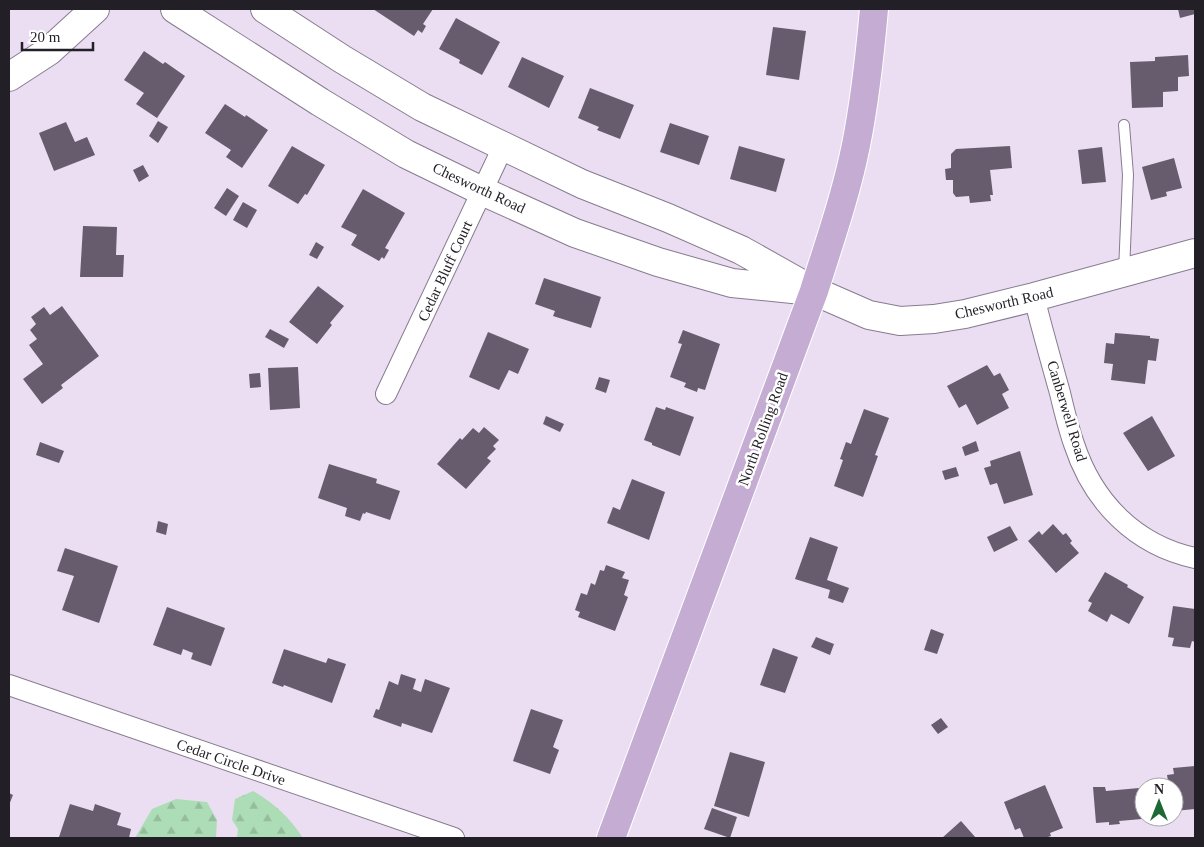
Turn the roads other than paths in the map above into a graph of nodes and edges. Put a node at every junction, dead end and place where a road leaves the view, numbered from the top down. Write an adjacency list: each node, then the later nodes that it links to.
1 (95, 9): 5 (street)
2 (174, 9): 8 (street, Chesworth Road)
3 (265, 9): 7 (street, Chesworth Road)
4 (874, 9): 11 (main road, North Rolling Road)
5 (9, 77)
6 (1124, 125): 10 (lane)
7 (503, 147): 8 (street, Cedar Bluff Court); 11 (street, Chesworth Road)
8 (482, 191): 11 (street, Chesworth Road); 13 (street, Cedar Bluff Court)
9 (1195, 253): 10 (street, Chesworth Road)
10 (1124, 273): 12 (street, Chesworth Road)
11 (814, 292): 12 (street, Chesworth Road); 17 (main road, North Rolling Road)
12 (1034, 297): 14 (street, Canberwell Road)
13 (386, 394)
14 (1195, 558)
15 (9, 686): 16 (street, Cedar Circle Drive)
16 (454, 838)
17 (611, 838)

